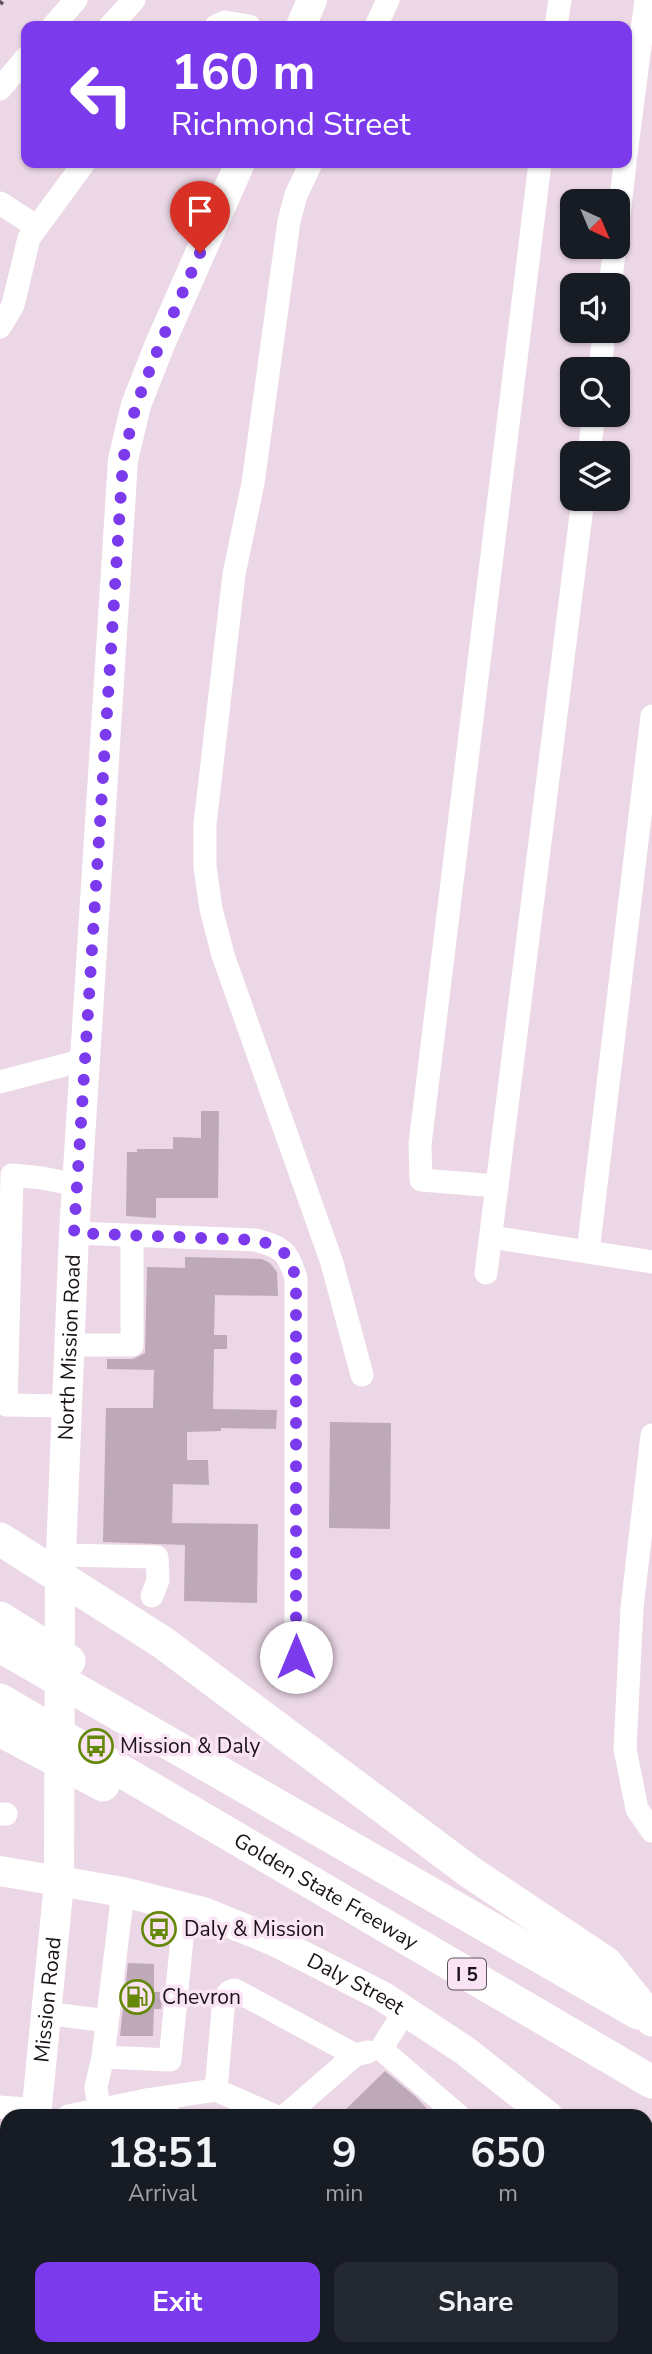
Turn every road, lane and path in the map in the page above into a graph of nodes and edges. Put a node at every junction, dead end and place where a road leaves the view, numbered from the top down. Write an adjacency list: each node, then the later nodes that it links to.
1 (76, 0): 7 (street)
2 (134, 0): 8 (street)
3 (312, 0): 9 (main road)
4 (388, 0): 10 (street)
5 (560, 0): 11 (street)
6 (646, 0): 14 (street)
7 (57, 21)
8 (115, 21)
9 (303, 21)
10 (378, 21)
11 (557, 21)
12 (21, 64): 13 (street)
13 (0, 89)
14 (632, 108)
15 (80, 168): 22 (street)
16 (238, 168): 26 (main road, North Mission Road)
17 (309, 168): 38 (street)
18 (539, 168): 30 (street)
19 (624, 168): 20 (street)
20 (622, 189)
21 (0, 203): 22 (street)
22 (37, 227): 23 (street)
23 (0, 327)
24 (581, 511): 30 (street)
25 (652, 716): 34 (street)
26 (85, 1060): 27 (street); 29 (main road, North Mission Road)
27 (0, 1083)
28 (6, 1175): 29 (street); 39 (street)
29 (77, 1185): 31 (main road, North Mission Road)
30 (497, 1186): 33 (street)
31 (74, 1233): 32 (street); 37 (main road, North Mission Road)
32 (132, 1236): 37 (street); 46 (street)
33 (491, 1237): 34 (street); 36 (street)
34 (588, 1252): 35 (street)
35 (652, 1262)
36 (486, 1273)
37 (70, 1345): 40 (main road, North Mission Road)
38 (362, 1375)
39 (3, 1405): 40 (street)
40 (68, 1406): 43 (main road, North Mission Road)
41 (652, 1435): 48 (street)
42 (0, 1539): 43 (highway)
43 (61, 1567): 44 (street); 50 (main road, North Mission Road); 53 (highway)
44 (152, 1596)
45 (8, 1637): 53 (highway, I 5)
46 (296, 1657)
47 (5, 1713): 61 (highway, Golden State Freeway / I 5)
48 (652, 1831)
49 (0, 1871): 50 (main road, Daly Street)
50 (59, 1883): 51 (main road, Daly Street); 55 (main road, Mission Road)
51 (123, 1892): 52 (main road, Daly Street); 57 (street)
52 (185, 1908): 54 (main road, Daly Street); 60 (street)
53 (572, 1958): 56 (highway, I 5)
54 (405, 2011): 58 (street); 71 (main road, Daly Street)
55 (45, 2013): 57 (street); 64 (main road, Mission Road)
56 (652, 2020)
57 (107, 2021): 60 (street)
58 (381, 2049): 59 (street); 70 (street)
59 (355, 2055): 62 (street); 69 (street)
60 (103, 2057): 65 (street)
61 (652, 2082)
62 (216, 2090): 63 (street); 68 (street)
63 (147, 2100): 66 (street); 67 (street)
64 (36, 2109)
65 (99, 2109)
66 (104, 2109)
67 (160, 2109)
68 (259, 2109)
69 (293, 2109)
70 (451, 2109)
71 (539, 2109)

